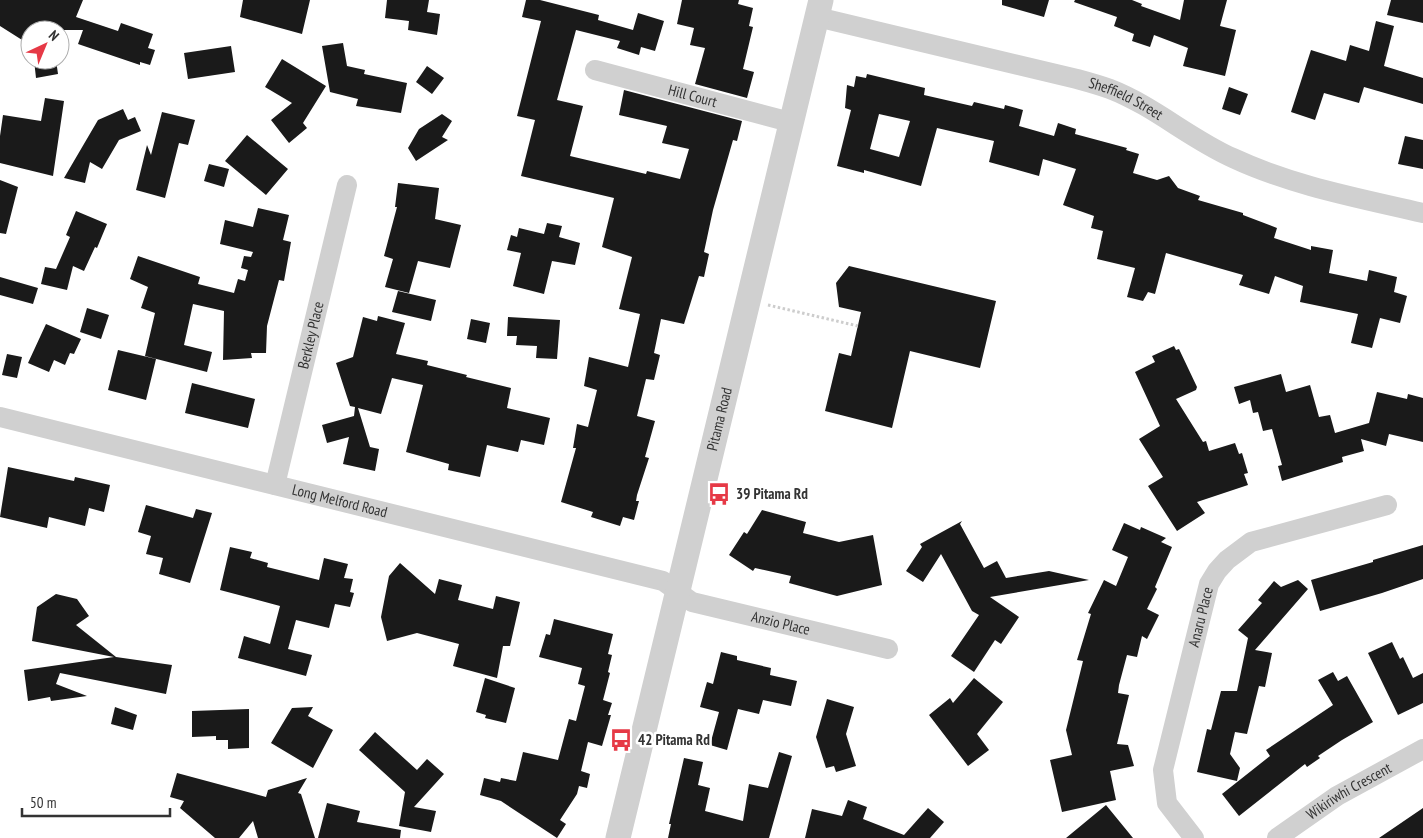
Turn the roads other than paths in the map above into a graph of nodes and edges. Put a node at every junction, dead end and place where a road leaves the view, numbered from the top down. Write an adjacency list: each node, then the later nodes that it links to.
1 (819, 8): 3 (street, Pitama Road); 5 (street, Sheffield Street)
2 (595, 70): 3 (street, Hill Court)
3 (790, 122): 9 (street, Pitama Road)
4 (347, 185): 7 (street, Berkley Place)
5 (1423, 213)
6 (0, 417): 7 (street, Long Melford Road)
7 (276, 485): 9 (street, Long Melford Road)
8 (1387, 505): 13 (street, Anaru Place)
9 (677, 591): 10 (street, Anzio Place); 12 (street, Pitama Road)
10 (888, 649)
11 (1423, 749): 14 (street, Wikiriwhi Crescent)
12 (618, 838)
13 (1194, 838)
14 (1278, 838)

